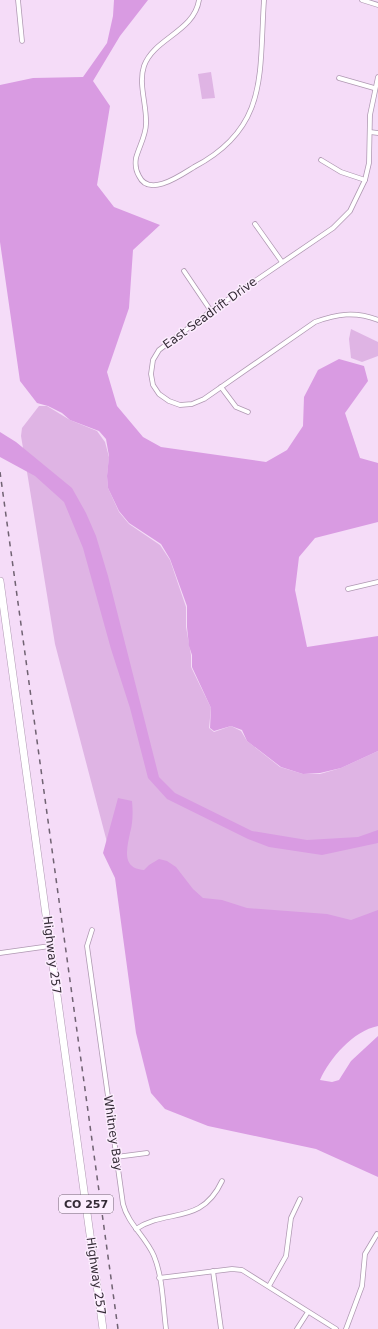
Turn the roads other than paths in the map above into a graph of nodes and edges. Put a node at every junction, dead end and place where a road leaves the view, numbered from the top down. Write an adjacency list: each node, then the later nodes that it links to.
1 (18, 0): 6 (street)
2 (199, 0): 3 (street)
3 (264, 0)
4 (362, 0): 5 (street)
5 (378, 5)
6 (22, 41)
7 (378, 77): 9 (street, East Seadrift Drive)
8 (339, 78): 9 (street)
9 (374, 88): 10 (street, East Seadrift Drive)
10 (370, 132): 11 (street); 13 (street, East Seadrift Drive)
11 (378, 133)
12 (321, 160): 13 (street)
13 (365, 180): 15 (street, East Seadrift Drive)
14 (255, 224): 15 (street)
15 (282, 262): 17 (street, East Seadrift Drive)
16 (184, 271): 17 (street)
17 (211, 311): 19 (street, East Seadrift Drive)
18 (378, 320): 19 (street, East Seadrift Drive)
19 (221, 387): 20 (street)
20 (248, 412)
21 (0, 581): 25 (main road, Highway 257 / CO 257)
22 (378, 582): 23 (street)
23 (348, 589)
24 (92, 930): 28 (street, Whitney Bay)
25 (50, 946): 26 (street); 37 (main road, Highway 257 / CO 257)
26 (0, 953)
27 (147, 1153): 28 (street)
28 (116, 1157): 31 (street, Whitney Bay)
29 (222, 1182): 31 (street)
30 (300, 1199): 35 (street)
31 (136, 1229): 34 (street, Whitney Bay)
32 (377, 1234): 42 (street)
33 (213, 1271): 34 (street); 35 (street); 39 (street)
34 (159, 1278): 38 (street, Whitney Bay)
35 (269, 1286): 36 (street)
36 (308, 1312): 40 (street); 41 (street)
37 (103, 1329)
38 (166, 1329)
39 (221, 1329)
40 (297, 1329)
41 (336, 1329)
42 (346, 1329)

